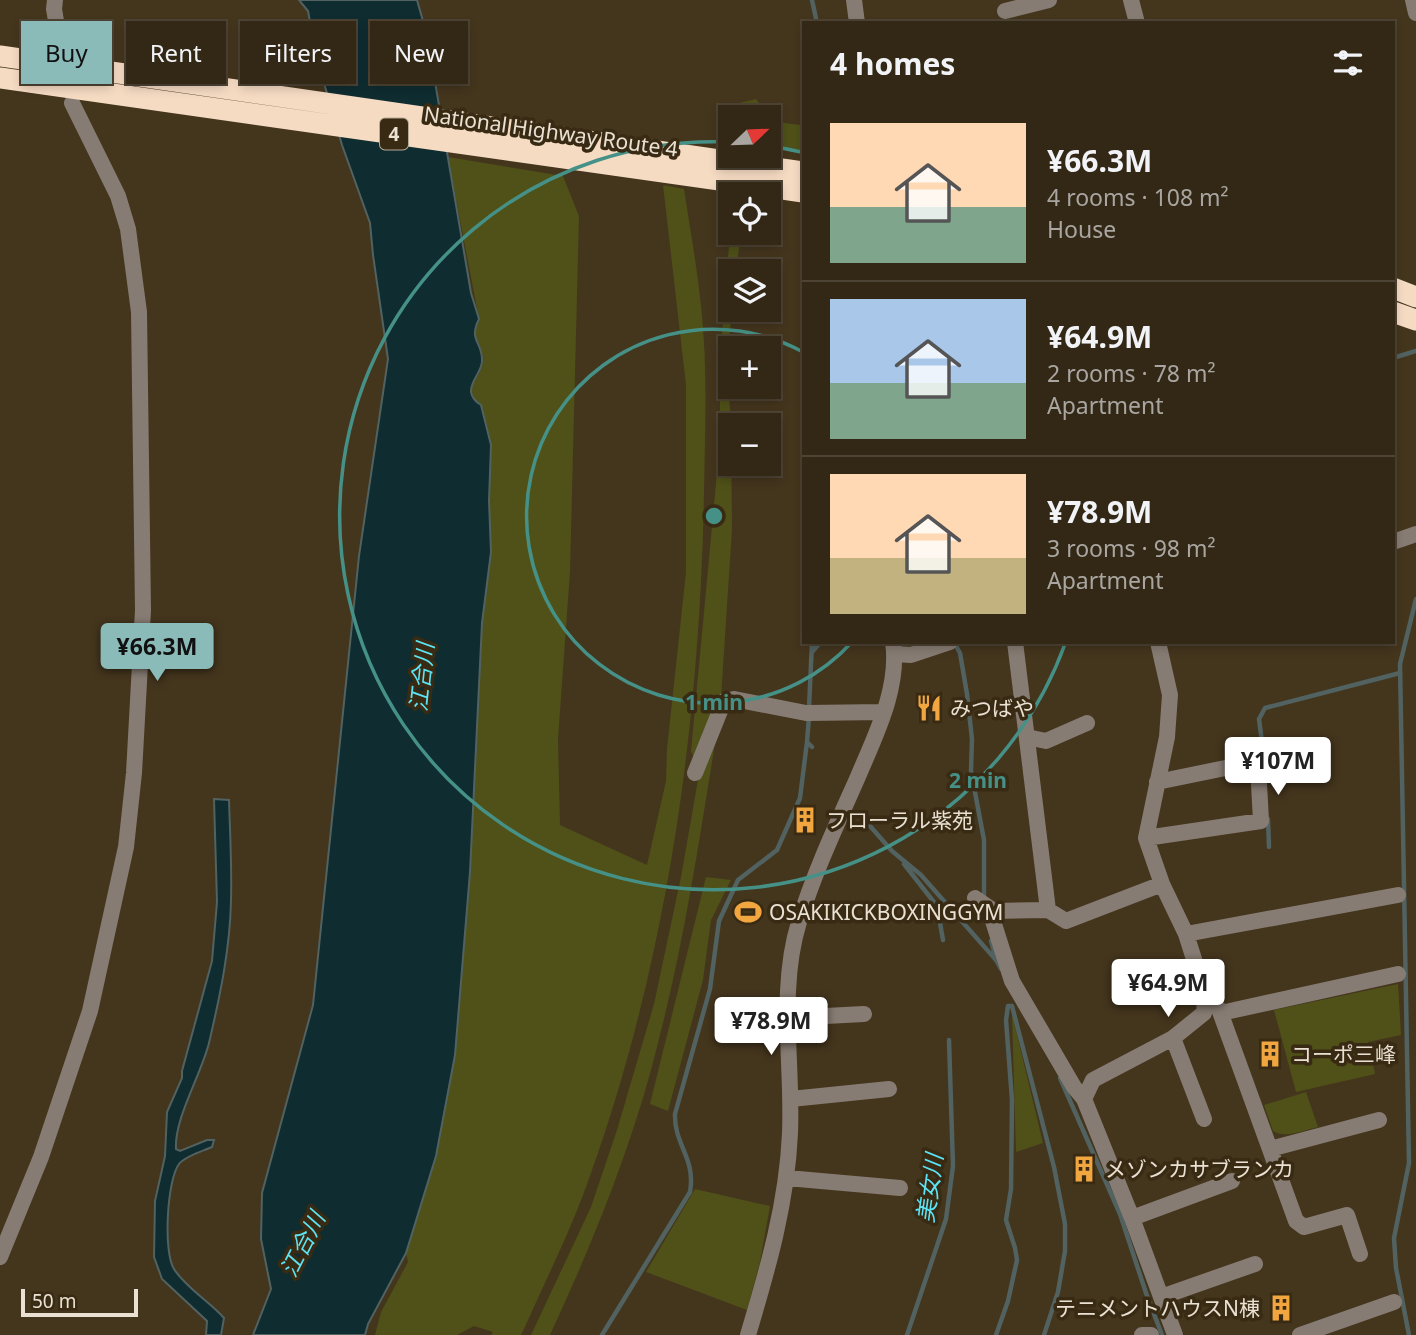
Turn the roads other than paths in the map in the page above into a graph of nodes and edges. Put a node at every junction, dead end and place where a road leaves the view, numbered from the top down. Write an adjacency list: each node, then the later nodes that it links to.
1 (55, 0): 8 (street)
2 (853, 0): 9 (street)
3 (1049, 0): 6 (street)
4 (1131, 0): 10 (street)
5 (1413, 0): 7 (street)
6 (1005, 11)
7 (1416, 13)
8 (56, 21)
9 (856, 21)
10 (1136, 21)
11 (0, 55): 14 (highway, National Highway Route 4 / 4)
12 (0, 78): 14 (highway, National Highway Route 4 / 4)
13 (72, 103): 54 (street)
14 (680, 165): 15 (highway, National Highway Route 4 / 4); 16 (highway, National Highway Route 4 / 4)
15 (802, 172)
16 (802, 192)
17 (1395, 290): 18 (highway)
18 (1416, 297)
19 (1395, 313): 20 (highway)
20 (1416, 320)
21 (1416, 534): 22 (street)
22 (1395, 541)
23 (945, 644): 26 (street)
24 (1015, 644): 29 (street)
25 (1158, 644): 31 (street)
26 (894, 648): 27 (street)
27 (883, 712): 30 (street); 41 (street)
28 (1087, 723): 29 (street)
29 (1027, 737): 35 (street)
30 (695, 773)
31 (1157, 782): 32 (street); 32 (street)
32 (1146, 838): 33 (street)
33 (1162, 884): 35 (street); 36 (street)
34 (1398, 895): 36 (street)
35 (1048, 910): 44 (street)
36 (1186, 934): 38 (street)
37 (1398, 974): 39 (street)
38 (1205, 1000): 39 (street); 42 (street)
39 (1220, 1013): 48 (street)
40 (864, 1014): 41 (street)
41 (787, 1018): 45 (street)
42 (1173, 1038): 44 (street); 46 (street)
43 (889, 1089): 45 (street)
44 (1084, 1098): 52 (street)
45 (791, 1099): 49 (street)
46 (1204, 1119)
47 (1379, 1119): 48 (street)
48 (1270, 1149): 53 (street)
49 (787, 1178): 51 (street); 58 (street)
50 (1232, 1181): 52 (street)
51 (900, 1188)
52 (1132, 1218): 56 (street)
53 (1360, 1254)
54 (0, 1256)
55 (1255, 1264): 56 (street)
56 (1161, 1297): 61 (street)
57 (1394, 1302): 62 (street)
58 (748, 1335)
59 (1143, 1335): 60 (street)
60 (1150, 1335)
61 (1175, 1335)
62 (1300, 1335)

